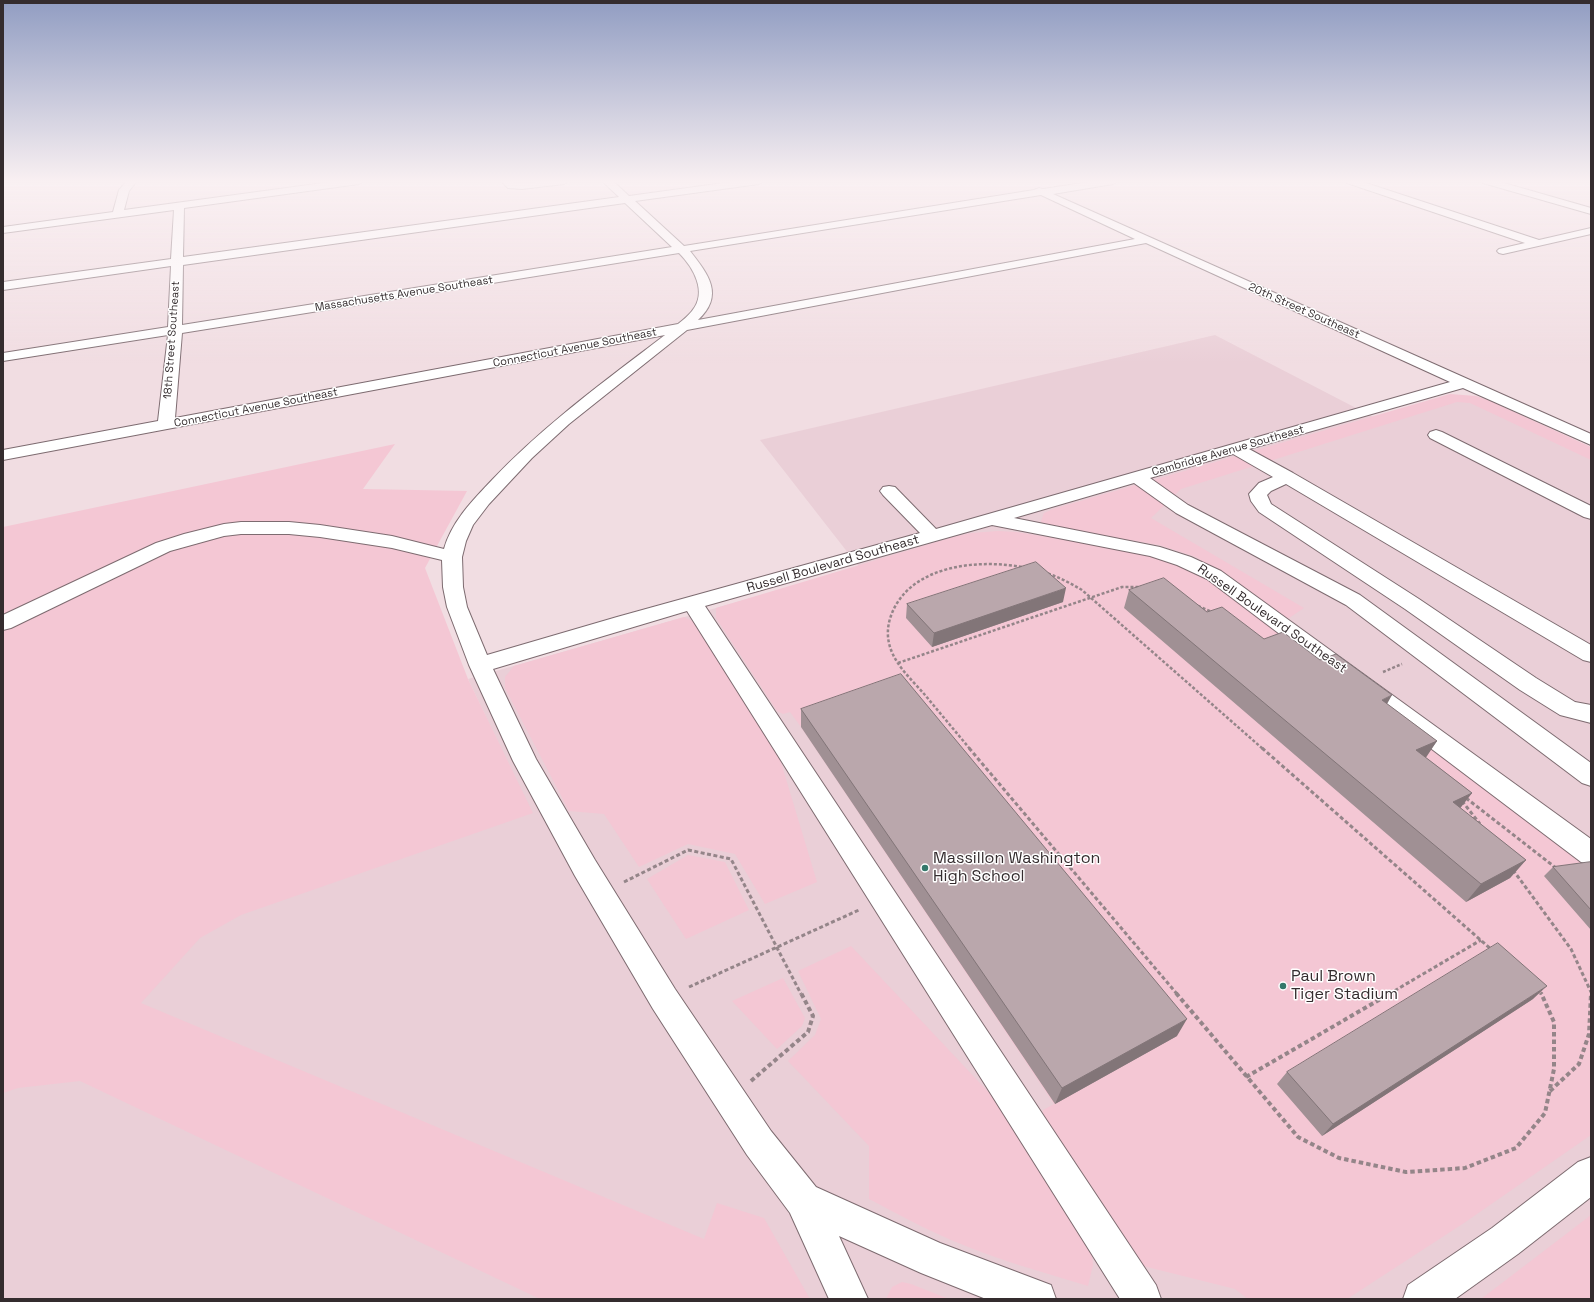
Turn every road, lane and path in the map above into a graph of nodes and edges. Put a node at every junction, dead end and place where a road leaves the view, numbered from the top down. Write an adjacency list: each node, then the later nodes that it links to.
1 (178, 242): 12 (street, 18th Street Southeast)
2 (322, 242): 12 (street)
3 (673, 242): 10 (street)
4 (733, 242): 10 (street, Massachusetts Avenue Southeast)
5 (1137, 242): 14 (street, Connecticut Avenue Southeast)
6 (1150, 242): 17 (street, 20th Street Southeast)
7 (1534, 242): 9 (street)
8 (1543, 242): 9 (street)
9 (1538, 243): 11 (street)
10 (682, 250): 14 (street); 15 (street, Massachusetts Avenue Southeast)
11 (1503, 251)
12 (177, 262): 13 (street); 15 (street, 18th Street Southeast)
13 (3, 286)
14 (683, 327): 18 (street, Connecticut Avenue Southeast); 29 (street)
15 (175, 331): 16 (street, Massachusetts Avenue Southeast); 18 (street, 18th Street Southeast)
16 (3, 357)
17 (1464, 383): 20 (street, 20th Street Southeast); 21 (street, Cambridge Avenue Southeast)
18 (166, 425): 22 (street, Connecticut Avenue Southeast)
19 (1436, 435): 26 (street)
20 (1591, 440)
21 (1234, 448): 23 (street, Cambridge Avenue Southeast); 24 (street)
22 (3, 455)
23 (1137, 477): 27 (street, Cambridge Avenue Southeast); 36 (street)
24 (1287, 477): 37 (street); 41 (street)
25 (889, 491): 28 (street)
26 (1591, 513)
27 (992, 519): 28 (street, Russell Boulevard Southeast); 40 (street, Russell Boulevard Southeast)
28 (933, 536): 33 (street, Russell Boulevard Southeast)
29 (452, 557): 35 (street); 39 (street)
30 (1146, 588): 31 (path)
31 (1091, 597): 38 (path); 38 (path); 51 (path)
32 (1193, 603): 34 (path)
33 (693, 604): 39 (street, Russell Boulevard Southeast); 50 (street)
34 (1219, 616)
35 (3, 623)
36 (1426, 653): 40 (path); 42 (street)
37 (1591, 655)
38 (898, 663): 55 (path)
39 (480, 665): 49 (street)
40 (1361, 683): 46 (street, Russell Boulevard Southeast)
41 (1591, 714)
42 (1591, 776)
43 (1457, 794): 45 (path)
44 (1465, 797): 48 (path)
45 (1481, 826)
46 (1591, 854)
47 (1509, 865): 53 (path)
48 (1557, 869)
49 (600, 894): 52 (path); 54 (street)
50 (884, 898): 52 (path); 62 (street)
51 (1481, 940): 55 (path); 56 (path)
52 (777, 947): 54 (path); 57 (path)
53 (1591, 993): 56 (path)
54 (664, 999): 57 (street)
55 (1246, 1077): 56 (path)
56 (1549, 1092)
57 (730, 1099): 59 (street)
58 (1591, 1175): 63 (street)
59 (803, 1200): 60 (street); 61 (street)
60 (849, 1299)
61 (1037, 1299)
62 (1142, 1299)
63 (1422, 1299)

